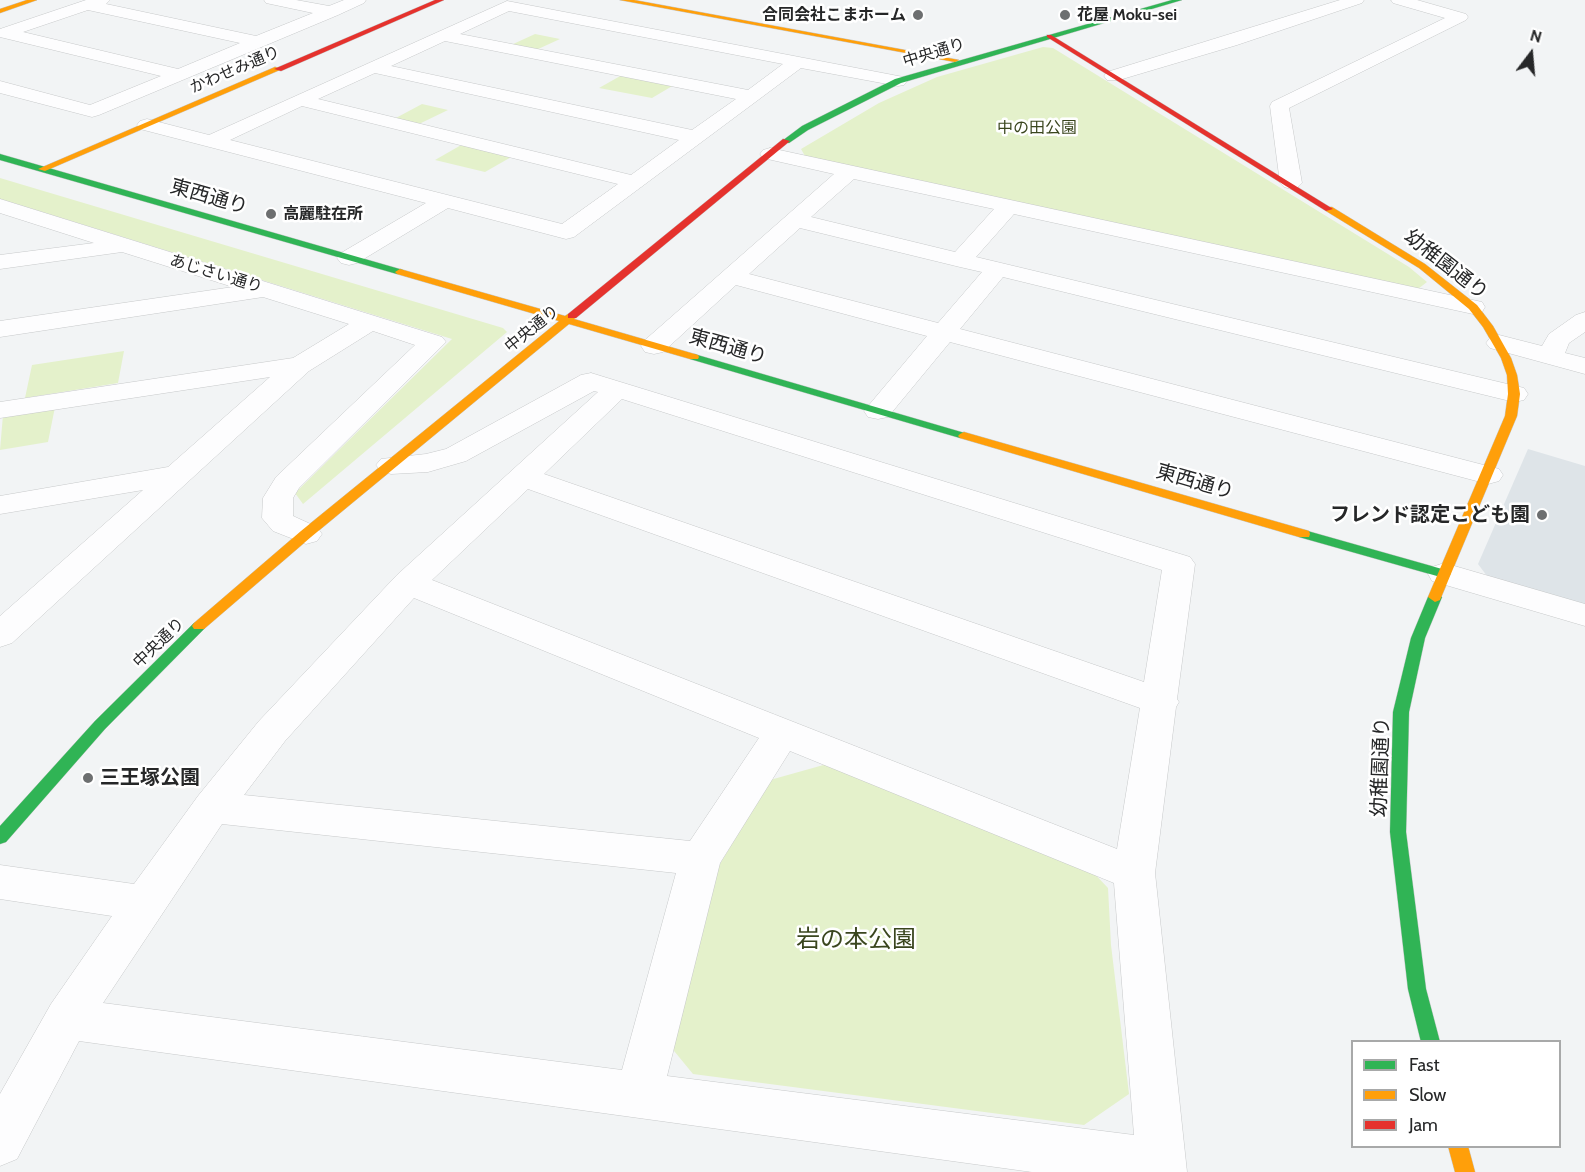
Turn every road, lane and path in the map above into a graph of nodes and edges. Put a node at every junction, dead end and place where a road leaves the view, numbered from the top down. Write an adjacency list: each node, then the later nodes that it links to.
1 (33, 0): 11 (street)
2 (272, 0): 12 (street)
3 (358, 0): 12 (street)
4 (441, 0): 27 (street, かわせみ通り)
5 (623, 0): 18 (street)
6 (1179, 0): 13 (street, 中央通り)
7 (1356, 0): 22 (street)
8 (1399, 0): 35 (street)
9 (95, 2): 14 (street); 17 (street)
10 (1106, 7): 13 (street)
11 (0, 11)
12 (332, 12): 17 (street)
13 (1128, 14): 16 (street, 中央通り)
14 (3, 34): 21 (street)
15 (442, 35): 19 (street); 20 (street); 25 (street)
16 (1049, 36): 18 (street, 中央通り); 22 (street, 幼稚園通り)
17 (258, 42): 21 (street)
18 (962, 61): 23 (street, 中央通り)
19 (798, 62): 23 (street); 25 (street)
20 (372, 67): 26 (street); 28 (street)
21 (181, 75): 24 (street)
22 (1113, 76): 35 (street, 幼稚園通り)
23 (898, 81): 30 (street, 中央通り)
24 (0, 87)
25 (750, 96): 28 (street)
26 (299, 100): 29 (street); 34 (street)
27 (147, 125): 29 (street); 32 (street, かわせみ通り)
28 (695, 137): 34 (street)
29 (211, 141): 36 (street)
30 (770, 154): 33 (street); 49 (street, 中央通り)
31 (0, 157): 32 (street, 東西通り)
32 (42, 169): 41 (street, 東西通り)
33 (850, 171): 38 (street); 39 (street)
34 (635, 182): 36 (street)
35 (1290, 183): 47 (street, 幼稚園通り)
36 (445, 201): 41 (street)
37 (0, 206): 40 (street, あじさい通り)
38 (1010, 206): 42 (street); 47 (street)
39 (795, 220): 42 (street); 45 (street)
40 (124, 245): 43 (street); 46 (street, あじさい通り)
41 (349, 258): 49 (street, 東西通り)
42 (960, 260): 44 (street)
43 (0, 262)
44 (997, 269): 52 (street); 59 (street)
45 (733, 277): 52 (street); 54 (street)
46 (267, 290): 50 (street, あじさい通り); 51 (street)
47 (1473, 307): 53 (street, 幼稚園通り)
48 (1585, 320): 55 (street)
49 (568, 321): 54 (street, 東西通り); 62 (street, 中央通り)
50 (370, 322): 56 (street); 67 (street, あじさい通り)
51 (0, 329)
52 (945, 332): 61 (street); 64 (street)
53 (1499, 343): 55 (street); 59 (street, 幼稚園通り)
54 (654, 346): 61 (street, 東西通り)
55 (1551, 356): 57 (street)
56 (300, 365): 60 (street); 63 (street)
57 (1585, 366)
58 (617, 389): 62 (street); 65 (street); 72 (street)
59 (1514, 394): 64 (street, 幼稚園通り)
60 (0, 410)
61 (878, 411): 68 (street, 東西通り)
62 (391, 465): 67 (street, 中央通り)
63 (176, 475): 66 (street); 71 (street)
64 (1488, 475): 68 (street, 幼稚園通り)
65 (524, 477): 69 (street); 72 (street)
66 (0, 505)
67 (306, 534): 75 (street, 中央通り)
68 (1444, 574): 70 (street); 81 (street, 幼稚園通り)
69 (409, 583): 73 (street); 74 (street)
70 (1585, 615)
71 (6, 624)
72 (1161, 702): 77 (street)
73 (783, 732): 76 (street); 77 (street)
74 (213, 807): 76 (street); 79 (street)
75 (0, 837)
76 (700, 859): 82 (street)
77 (1134, 873): 85 (street)
78 (0, 882): 79 (street)
79 (144, 903): 80 (street)
80 (67, 1019): 82 (street); 83 (street)
81 (1431, 1040)
82 (639, 1094): 85 (street)
83 (0, 1142)
84 (1459, 1148): 86 (street)
85 (1161, 1167)
86 (1465, 1172)

